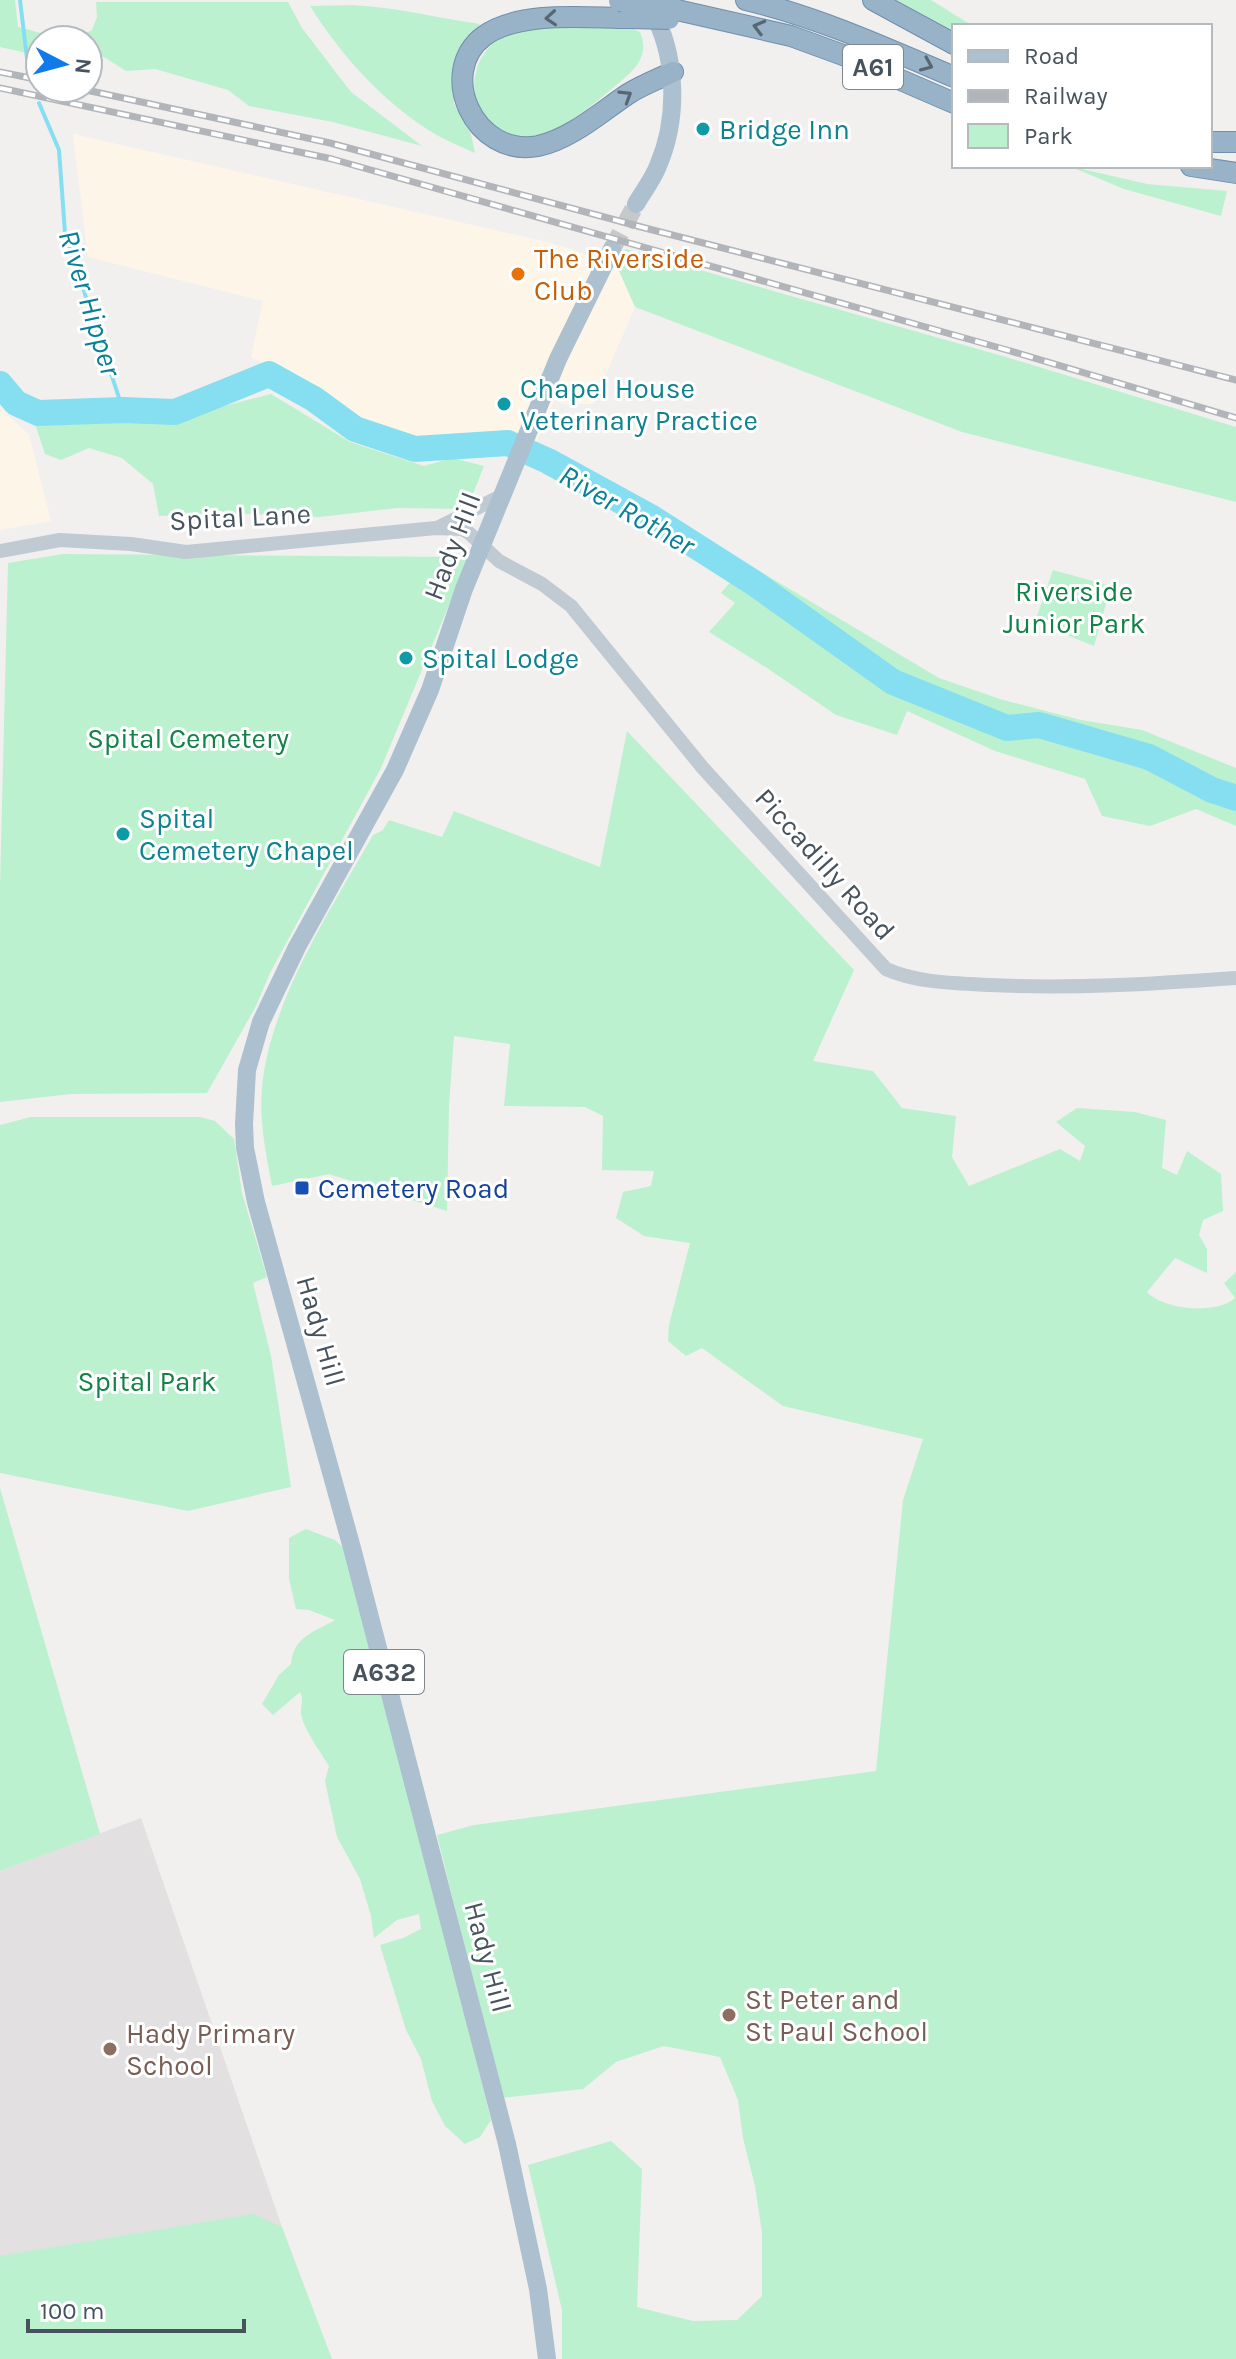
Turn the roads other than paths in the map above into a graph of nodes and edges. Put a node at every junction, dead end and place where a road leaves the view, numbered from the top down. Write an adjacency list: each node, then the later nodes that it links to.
1 (608, 0): 5 (highway, A61)
2 (646, 0): 7 (main road)
3 (746, 0): 8 (highway, A61, one-way to 8)
4 (873, 0): 6 (highway)
5 (624, 9): 7 (highway, one-way to 7); 9 (highway, A61, one-way to 5, bridge)
6 (952, 43)
7 (673, 72): 16 (main road)
8 (952, 76)
9 (952, 102)
10 (1212, 142): 11 (highway)
11 (1236, 142)
12 (1236, 164): 13 (highway)
13 (1212, 165)
14 (1204, 168): 15 (highway)
15 (1236, 173)
16 (636, 204)
17 (612, 249): 18 (main road, Hady Hill / A632)
18 (501, 496): 19 (street, Spital Lane); 20 (main road, Hady Hill / A632)
19 (436, 528): 20 (street, Spital Lane); 21 (street, Spital Lane)
20 (482, 544): 22 (street, Piccadilly Road); 23 (main road, Hady Hill / A632)
21 (0, 551)
22 (1236, 978)
23 (547, 2359)

